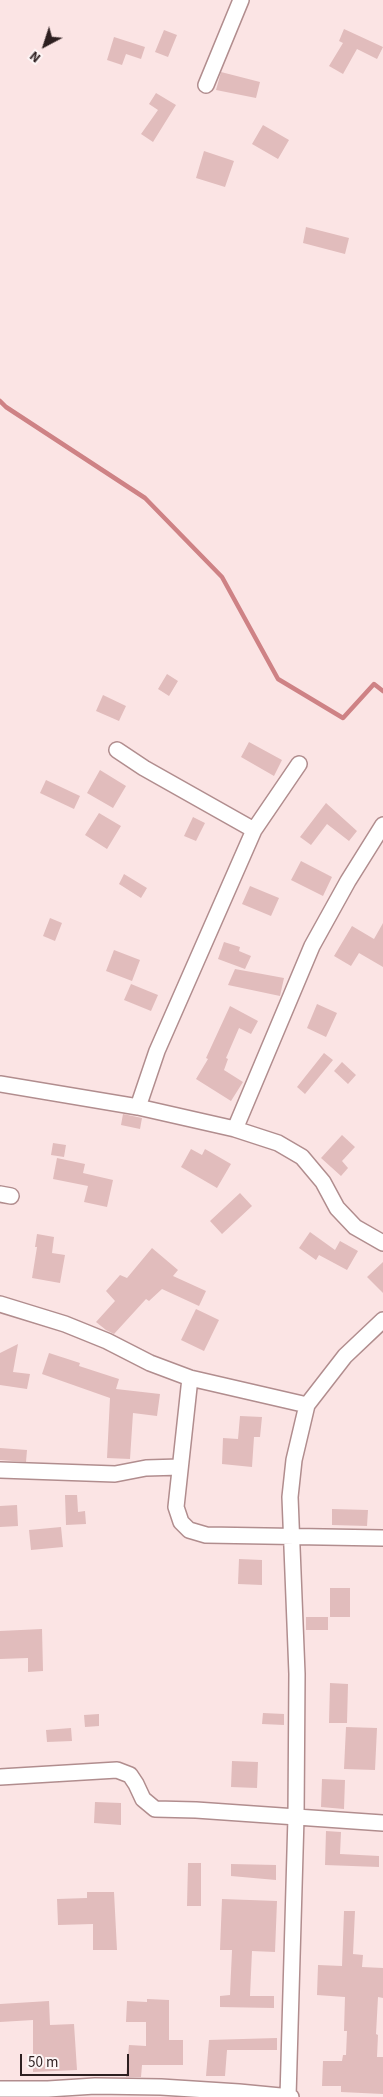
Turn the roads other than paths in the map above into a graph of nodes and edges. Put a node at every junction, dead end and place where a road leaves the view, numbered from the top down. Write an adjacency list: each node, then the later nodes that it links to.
1 (241, 0): 2 (street)
2 (206, 85)
3 (117, 750): 6 (street)
4 (299, 764): 6 (street)
5 (383, 825): 9 (street)
6 (254, 830): 8 (street)
7 (0, 1084): 8 (street)
8 (138, 1107): 9 (street)
9 (235, 1129): 10 (street)
10 (383, 1243)
11 (0, 1304): 13 (street)
12 (383, 1320): 14 (street)
13 (190, 1378): 14 (street); 15 (street)
14 (307, 1405): 17 (street)
15 (180, 1467): 16 (street); 17 (street)
16 (0, 1470)
17 (290, 1537): 18 (street); 20 (street)
18 (383, 1538)
19 (0, 1776): 20 (street)
20 (296, 1817): 21 (street); 23 (street)
21 (383, 1823)
22 (0, 2089): 23 (street)
23 (289, 2097)

